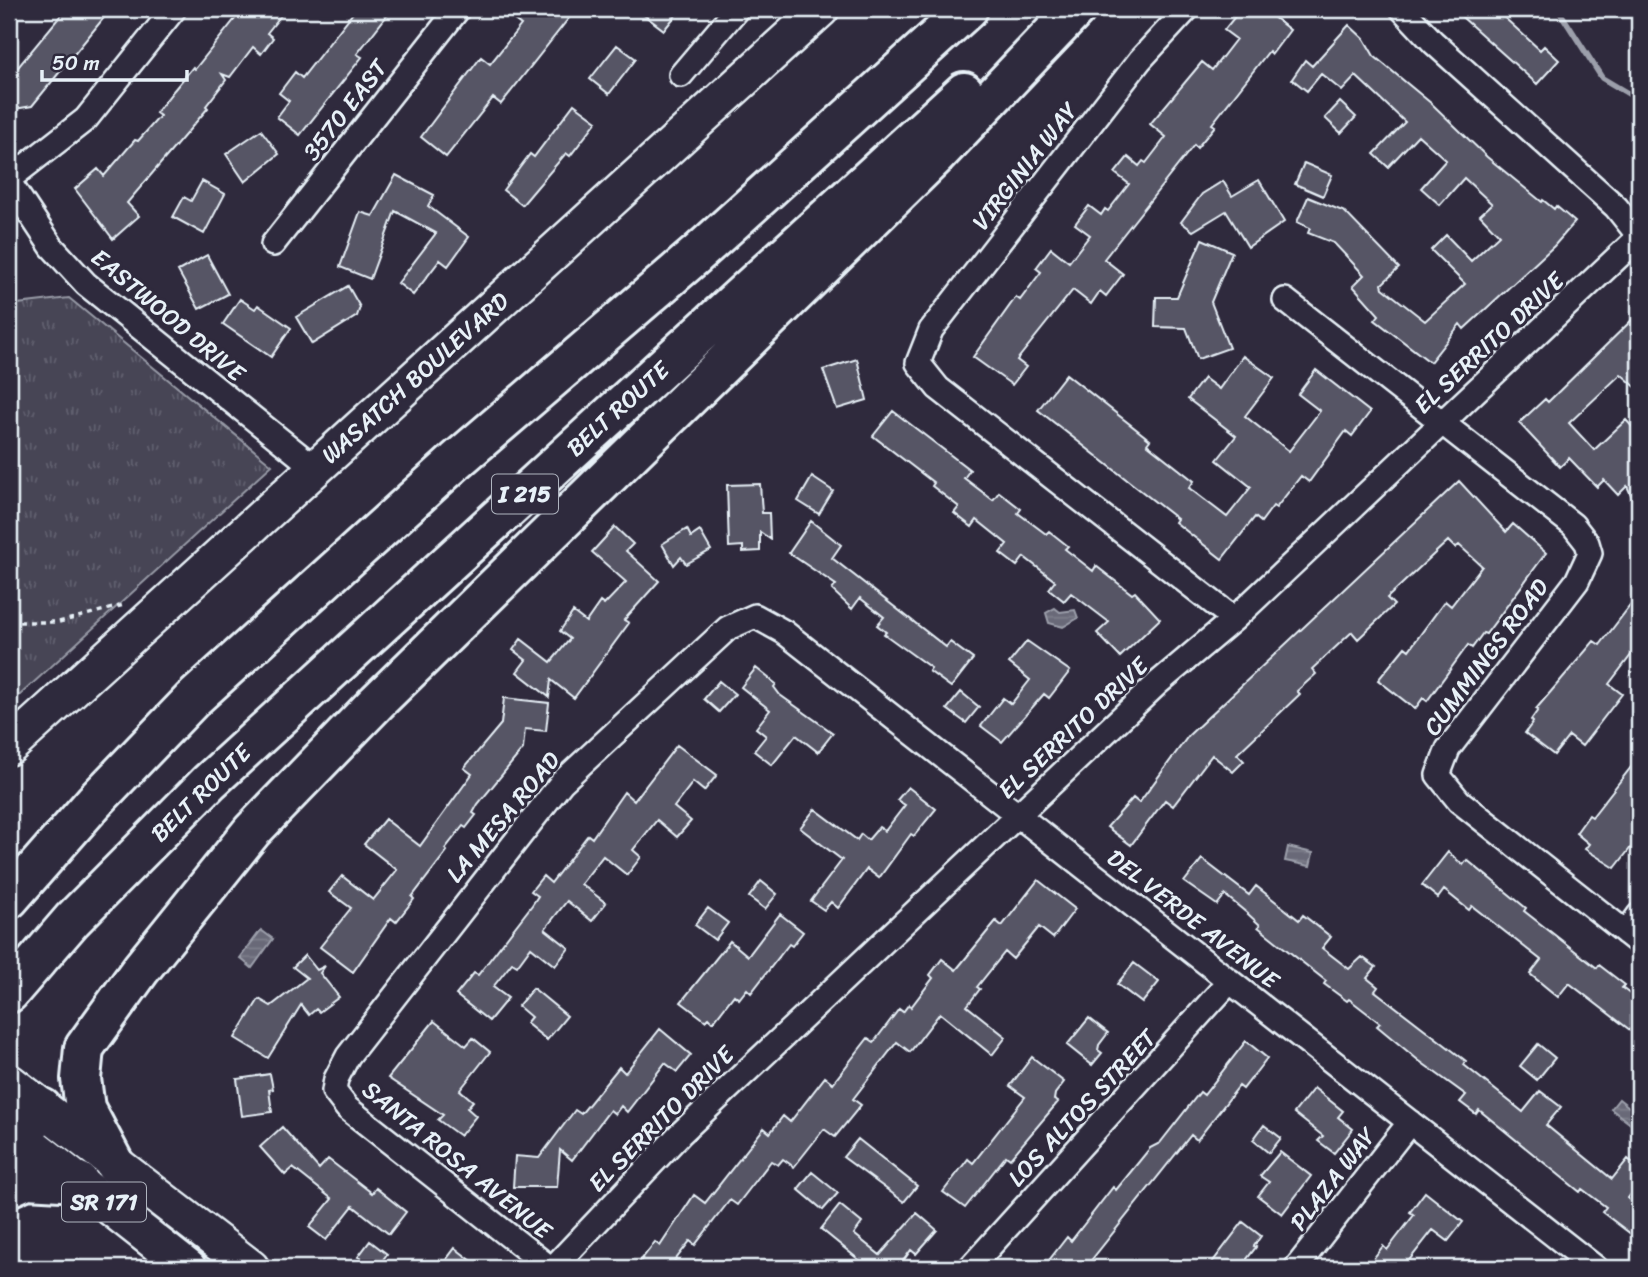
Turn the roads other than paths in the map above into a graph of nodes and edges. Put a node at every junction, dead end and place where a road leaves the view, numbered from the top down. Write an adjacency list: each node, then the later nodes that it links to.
1 (174, 9): 11 (street)
2 (458, 9): 13 (street, 3570 EAST)
3 (737, 9): 10 (street)
4 (821, 9): 16 (main road, WASATCH BOULEVARD)
5 (968, 9): 21 (highway, I 215)
6 (1056, 9): 24 (highway, BELT ROUTE / I 215)
7 (1076, 9): 28 (highway)
8 (1187, 9): 18 (street, VIRGINIA WAY)
9 (1402, 9): 12 (street)
10 (681, 75)
11 (9, 180): 16 (street, EASTWOOD DRIVE)
12 (1639, 236): 15 (street, EL SERRITO DRIVE)
13 (273, 244)
14 (1285, 300): 15 (street)
15 (1443, 422): 18 (street, EL SERRITO DRIVE); 22 (street, CUMMINGS ROAD)
16 (315, 468): 19 (main road, WASATCH BOULEVARD)
17 (755, 616): 20 (street, DEL VERDE AVENUE); 25 (street, LA MESA ROAD)
18 (1234, 618): 20 (street, EL SERRITO DRIVE)
19 (9, 747)
20 (1018, 815): 23 (street, DEL VERDE AVENUE); 33 (street, EL SERRITO DRIVE)
21 (9, 899)
22 (1635, 930)
23 (1230, 981): 27 (street, DEL VERDE AVENUE); 34 (street, LOS ALTOS STREET)
24 (9, 993)
25 (334, 1091): 33 (street, SANTA ROSA AVENUE)
26 (17, 1115): 28 (main road, SR 171); 29 (main road, SR 171)
27 (1410, 1122): 35 (street, PLAZA WAY); 36 (street, DEL VERDE AVENUE)
28 (115, 1165): 32 (main road, SR 171)
29 (79, 1182): 30 (highway); 31 (main road, SR 171)
30 (9, 1187)
31 (188, 1268)
32 (251, 1268)
33 (552, 1268)
34 (970, 1268)
35 (1296, 1268)
36 (1596, 1268)

